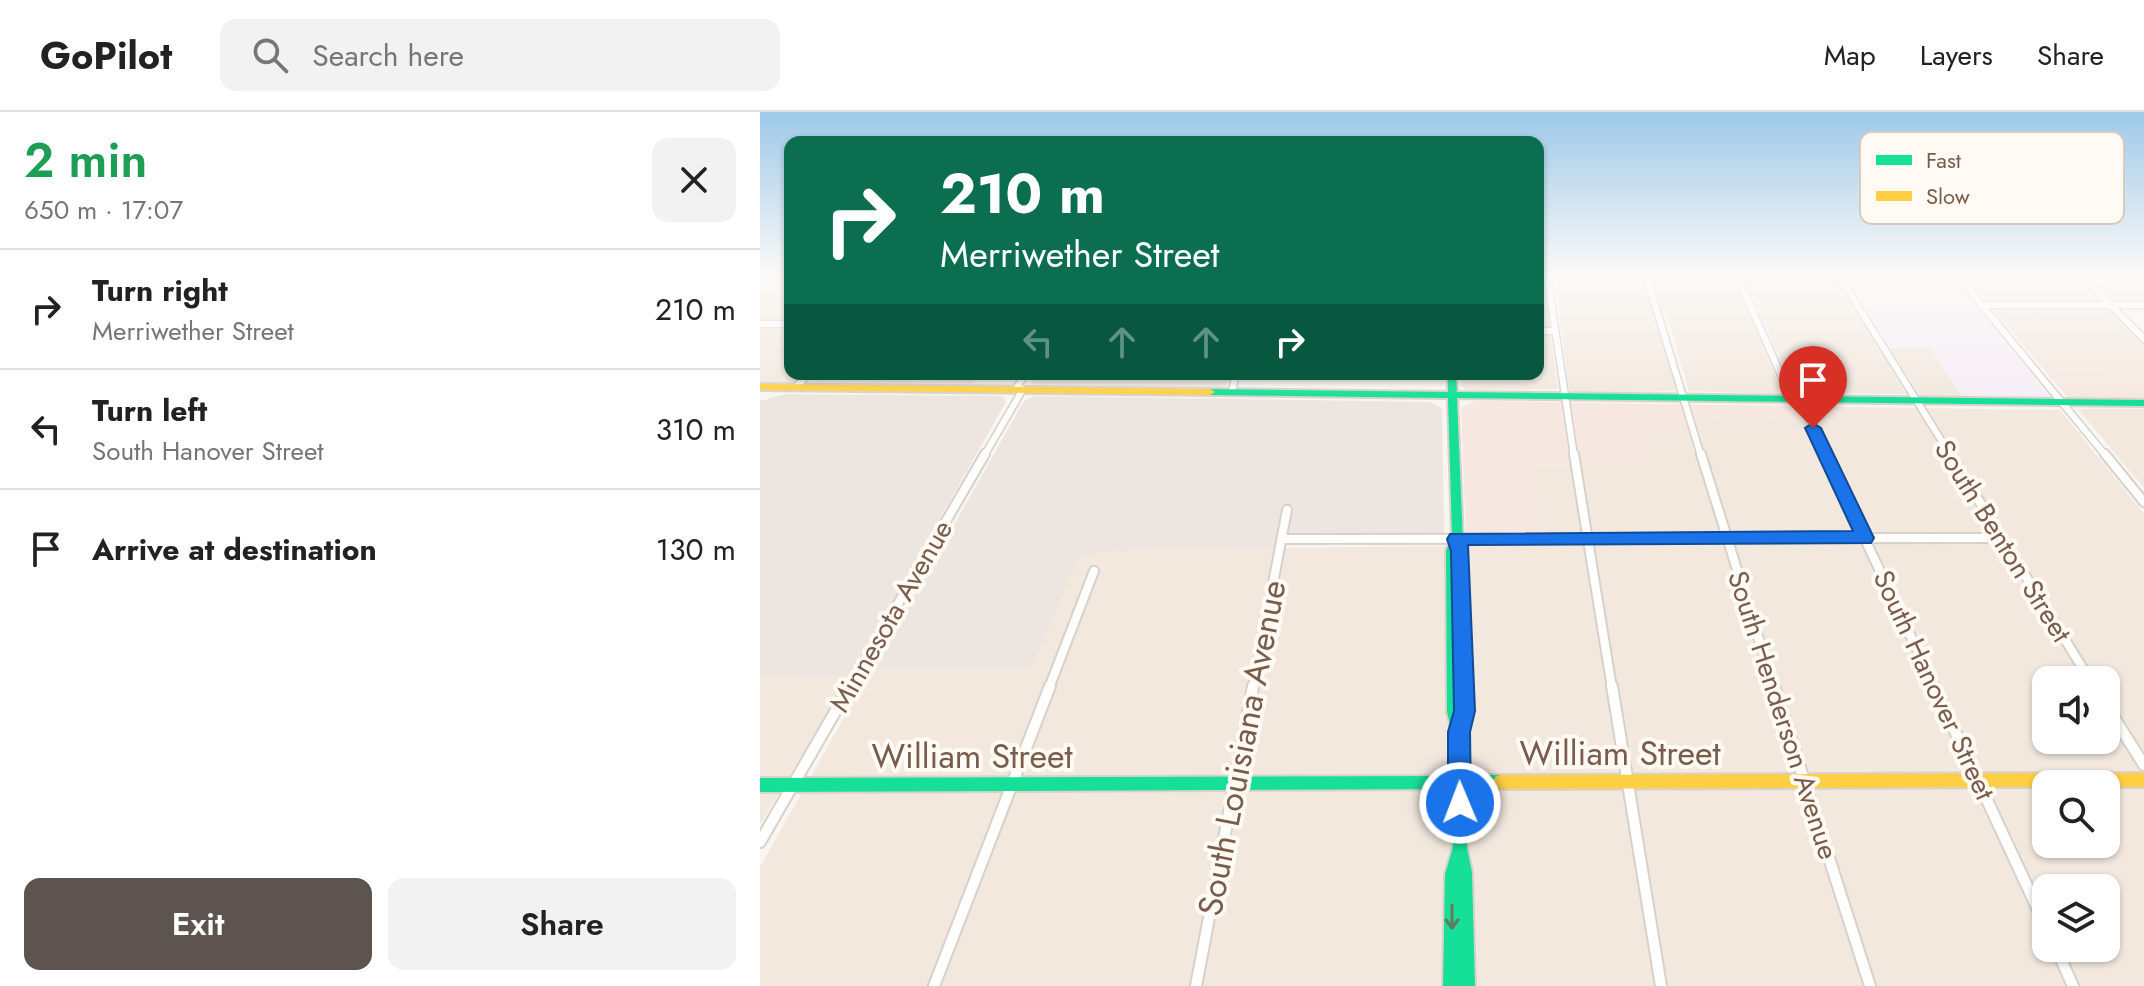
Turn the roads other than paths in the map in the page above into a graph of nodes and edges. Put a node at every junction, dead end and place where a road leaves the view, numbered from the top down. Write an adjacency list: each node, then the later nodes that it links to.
1 (1553, 316): 10 (street)
2 (1659, 316): 22 (street, South Henderson Avenue)
3 (1756, 316): 23 (street, South Hanover Street)
4 (1863, 316): 24 (street, South Benton Street)
5 (1991, 316): 25 (street)
6 (2121, 316): 11 (street)
7 (760, 324): 8 (street)
8 (784, 324)
9 (1544, 331): 10 (street)
10 (1555, 331): 21 (street)
11 (2144, 339)
12 (802, 380): 17 (street)
13 (1023, 380): 18 (street, Minnesota Avenue)
14 (1235, 380): 19 (street)
15 (1452, 380): 20 (street)
16 (760, 387): 17 (street)
17 (796, 387): 18 (street)
18 (1020, 389): 19 (street); 47 (street, Minnesota Avenue)
19 (1232, 391): 20 (street)
20 (1452, 395): 21 (street); 33 (street)
21 (1564, 396): 22 (street); 34 (street)
22 (1683, 399): 23 (street); 29 (street, South Henderson Avenue)
23 (1796, 400): 24 (street); 30 (street, South Hanover Street)
24 (1916, 402): 25 (street); 31 (street, South Benton Street)
25 (2060, 402): 26 (street); 27 (street)
26 (2144, 403)
27 (2144, 502)
28 (1287, 510): 32 (street, South Louisiana Avenue)
29 (1726, 538): 30 (street); 34 (street); 42 (street, South Henderson Avenue)
30 (1865, 538): 31 (street); 43 (street, South Hanover Street)
31 (2000, 538): 36 (street, South Benton Street)
32 (1282, 539): 33 (street); 44 (street, South Louisiana Avenue)
33 (1456, 539): 34 (street); 39 (street)
34 (1590, 539): 41 (street)
35 (1094, 571): 45 (street)
36 (2081, 666)
37 (2120, 727): 38 (street)
38 (2144, 765)
39 (1460, 780): 41 (street, William Street); 44 (street, William Street); 49 (street)
40 (2144, 780): 43 (street, William Street)
41 (1626, 781): 42 (street, William Street); 56 (street)
42 (1803, 781): 43 (street, William Street); 57 (street, South Henderson Avenue)
43 (1979, 781): 50 (street, South Hanover Street)
44 (1236, 783): 45 (street, William Street); 53 (street, South Louisiana Avenue)
45 (1014, 784): 47 (street, William Street); 52 (street)
46 (760, 785): 47 (street, William Street)
47 (794, 785): 48 (street, Minnesota Avenue)
48 (760, 842)
49 (1460, 848): 54 (street, one-way to 54); 55 (street)
50 (2032, 896)
51 (2062, 962): 58 (street)
52 (934, 986)
53 (1196, 986)
54 (1451, 986)
55 (1467, 986)
56 (1661, 986)
57 (1870, 986)
58 (2073, 986)

